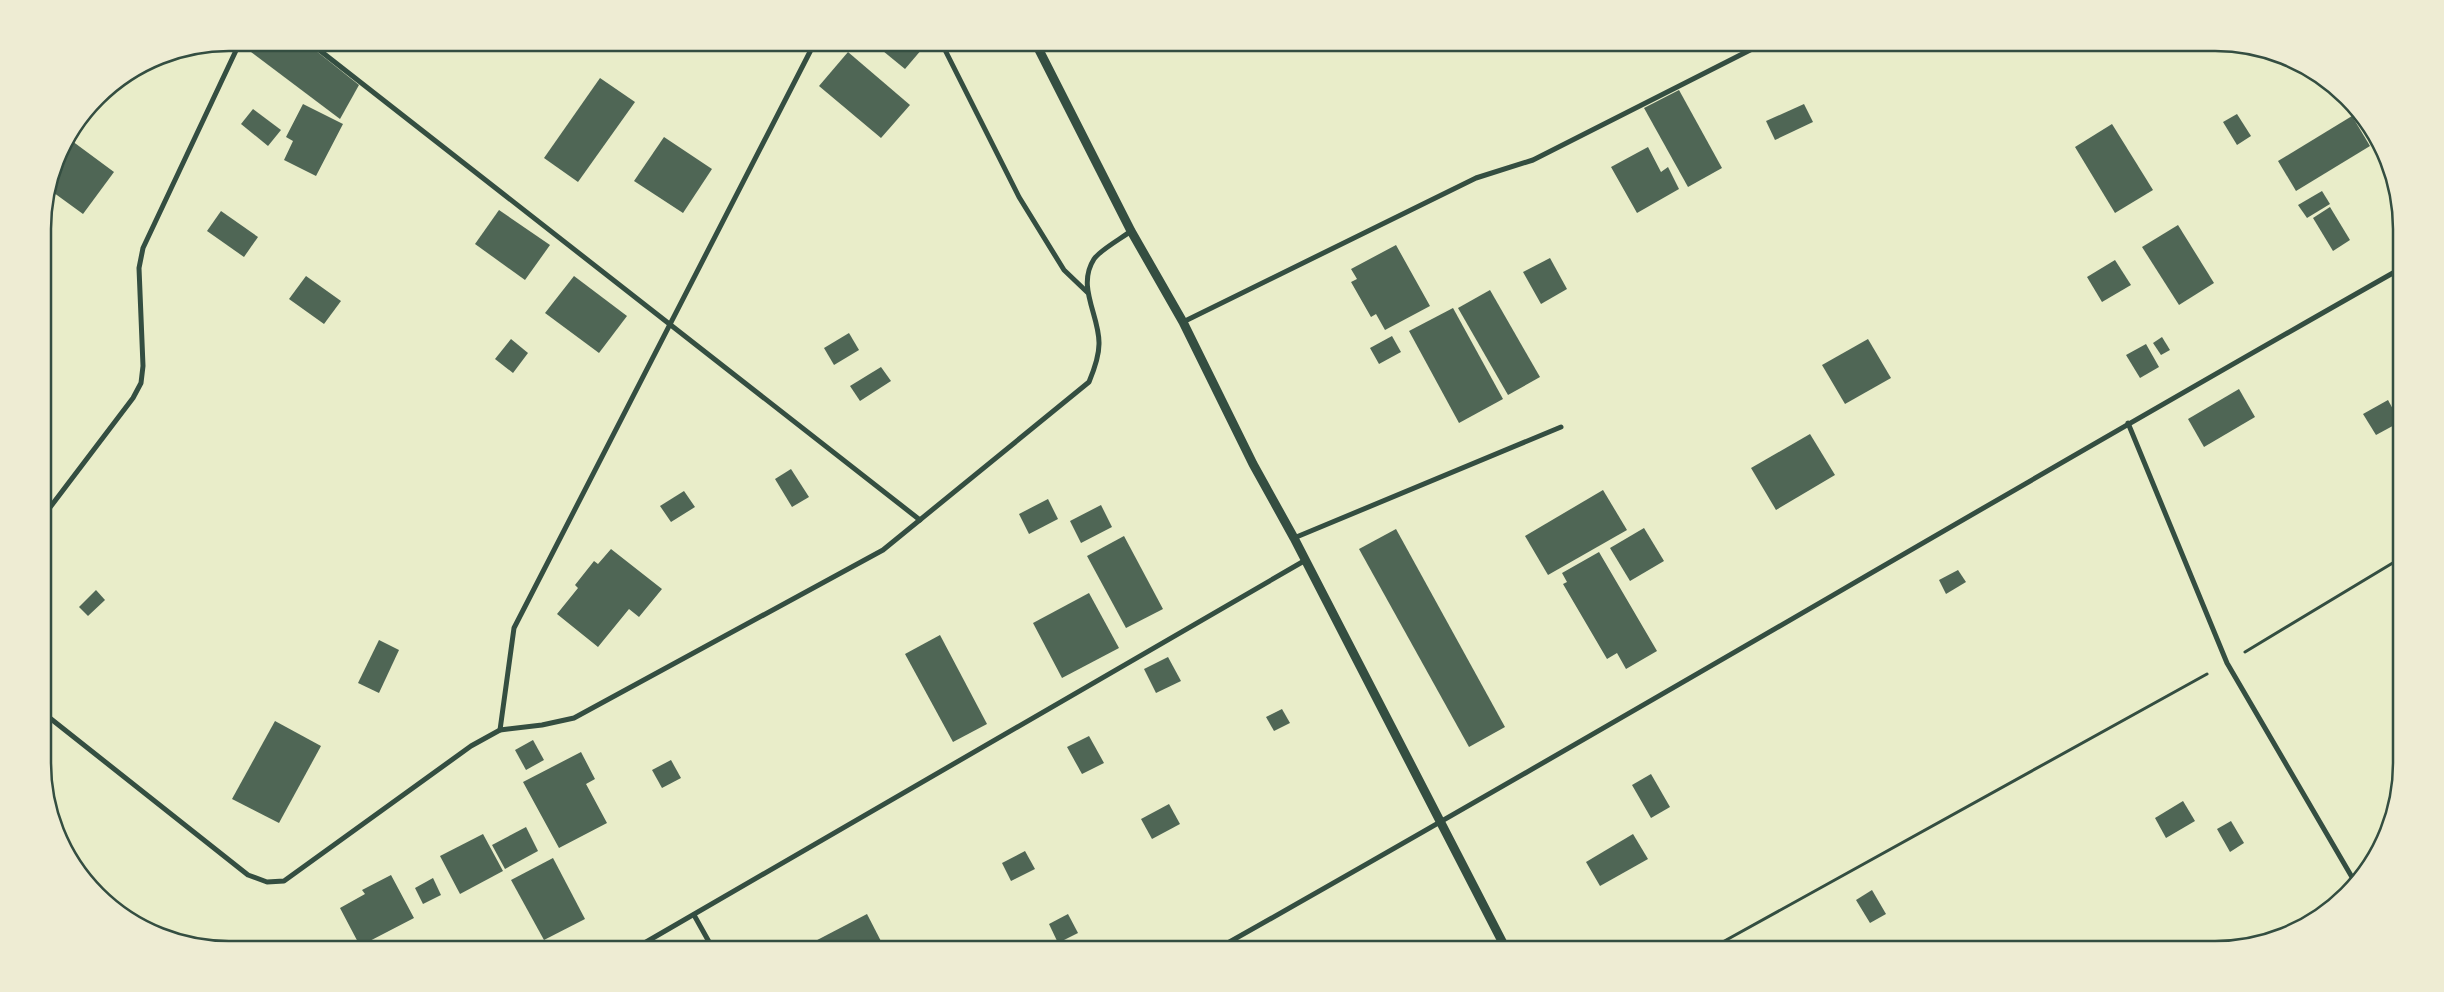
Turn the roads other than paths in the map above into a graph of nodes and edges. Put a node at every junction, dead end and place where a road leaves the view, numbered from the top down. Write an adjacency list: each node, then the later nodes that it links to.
1 (236, 51): 14 (street)
2 (320, 51): 11 (street)
3 (810, 51): 11 (street)
4 (946, 51): 9 (street)
5 (1040, 51): 7 (street)
6 (1748, 51): 10 (street)
7 (1131, 232): 9 (street); 10 (street)
8 (2393, 274): 12 (street)
9 (1088, 292): 15 (street)
10 (1183, 322): 16 (street)
11 (670, 325): 15 (street); 19 (street)
12 (2128, 423): 20 (street); 21 (street)
13 (1561, 427): 16 (street)
14 (51, 504)
15 (920, 520): 19 (street)
16 (1294, 538): 17 (street)
17 (1304, 561): 20 (street); 22 (street)
18 (51, 719): 19 (street)
19 (500, 730)
20 (1441, 823): 25 (street); 26 (street)
21 (2352, 877)
22 (694, 914): 23 (street); 24 (street)
23 (648, 941)
24 (709, 941)
25 (1231, 941)
26 (1502, 941)

